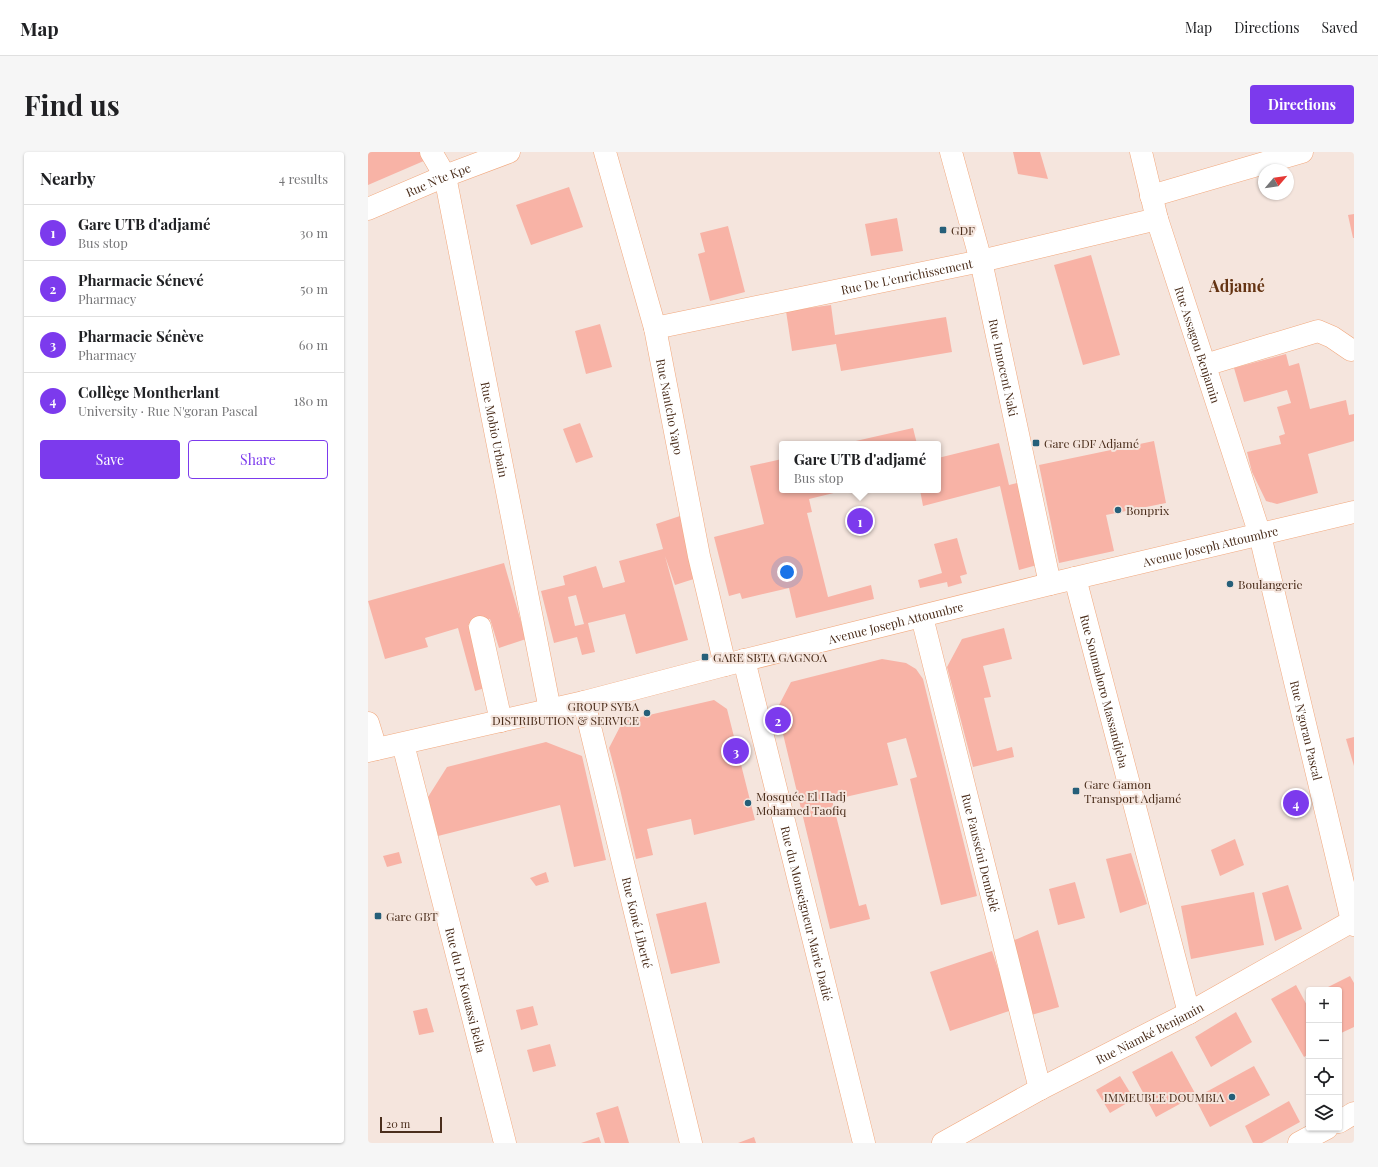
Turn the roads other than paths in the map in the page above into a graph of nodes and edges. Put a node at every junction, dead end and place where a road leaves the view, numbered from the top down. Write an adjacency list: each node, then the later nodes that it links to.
1 (431, 152): 7 (street, Rue Mobio Urbain)
2 (510, 152): 7 (street, Rue N'te Kpe)
3 (605, 152): 12 (street, Rue Nantcho Yapo)
4 (951, 152): 11 (street, Rue Innocent Naki)
5 (1140, 152): 8 (street, Rue Assagou Benjamin)
6 (1302, 152): 8 (street)
7 (445, 176): 9 (street, Rue N'te Kpe); 23 (street, Rue Mobio Urbain)
8 (1151, 196): 10 (street, Rue Assagou Benjamin)
9 (368, 209)
10 (1157, 219): 11 (street, Rue De L'enrichissement); 14 (street, Rue Assagou Benjamin)
11 (981, 261): 12 (street, Rue De L'enrichissement); 18 (street, Rue Innocent Naki)
12 (655, 328): 21 (street, Rue Nantcho Yapo)
13 (1351, 350): 14 (street)
14 (1205, 365): 16 (street, Rue Assagou Benjamin)
15 (1354, 512): 16 (street, Avenue Joseph Attoumbre)
16 (1260, 535): 17 (street, Avenue Joseph Attoumbre); 28 (street, Rue N'goran Pascal)
17 (1075, 578): 18 (street, Avenue Joseph Attoumbre); 29 (street, Rue Soumahoro Massandjeba)
18 (1050, 584): 19 (street, Avenue Joseph Attoumbre)
19 (922, 617): 21 (street, Avenue Joseph Attoumbre); 30 (street, Rue Fausséni Dembélé)
20 (480, 627): 24 (street)
21 (734, 663): 22 (street, Avenue Joseph Attoumbre); 36 (street, Rue du Monseigneur Marie Dadié)
22 (584, 702): 23 (street, Avenue Joseph Attoumbre); 35 (street, Rue Koné Liberté)
23 (550, 710): 24 (street, Avenue Joseph Attoumbre)
24 (501, 721): 26 (street, Avenue Joseph Attoumbre)
25 (368, 723): 27 (street)
26 (403, 744): 27 (street, Avenue Joseph Attoumbre); 34 (street, Rue du Dr Kouassi Bella)
27 (372, 750)
28 (1353, 922): 29 (street, Rue Niamké Benjamin)
29 (1189, 1014): 30 (street, Rue Niamké Benjamin)
30 (1040, 1089): 37 (street, Rue Niamké Benjamin)
31 (1354, 1114): 32 (street)
32 (1342, 1120)
33 (1321, 1131): 38 (street)
34 (505, 1143)
35 (691, 1143)
36 (864, 1143)
37 (943, 1143)
38 (1299, 1143)

